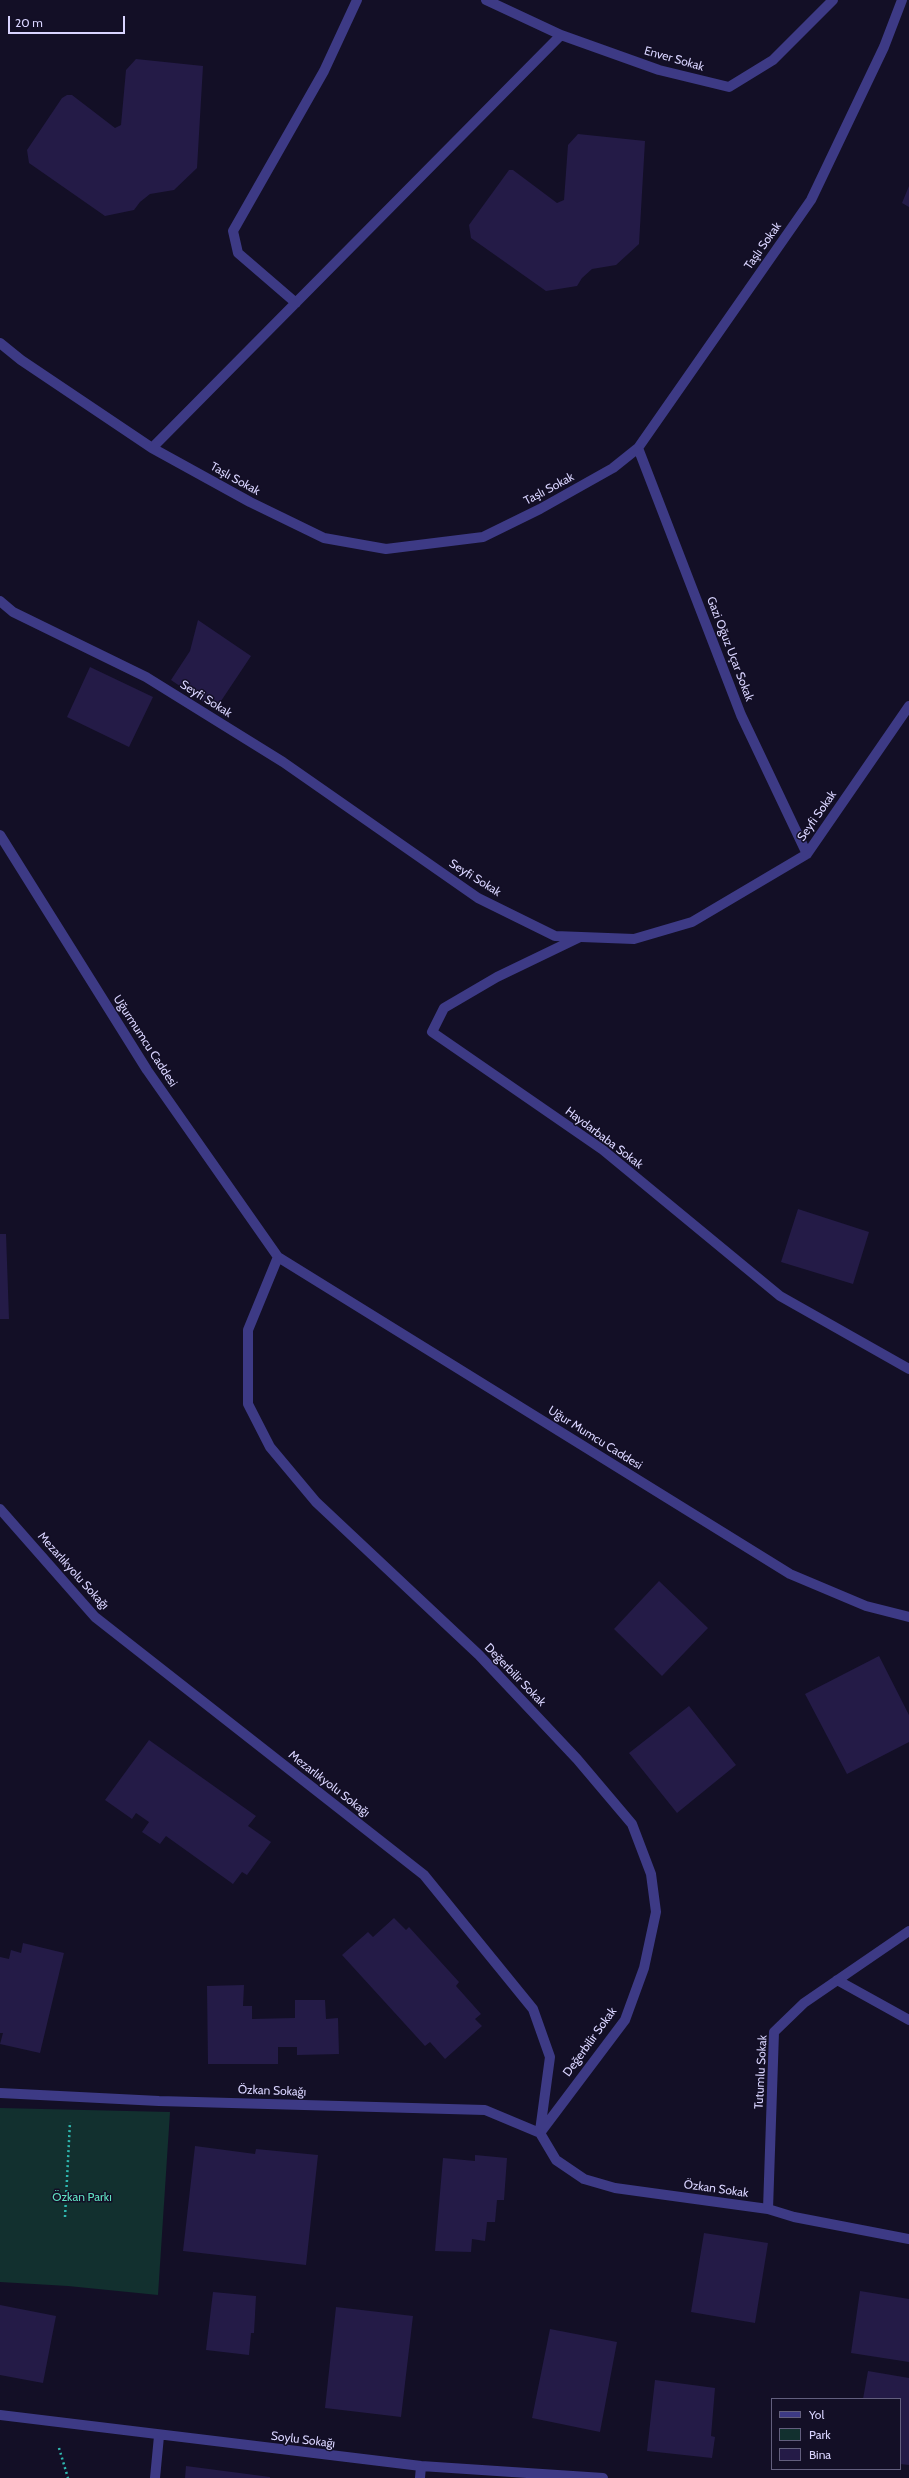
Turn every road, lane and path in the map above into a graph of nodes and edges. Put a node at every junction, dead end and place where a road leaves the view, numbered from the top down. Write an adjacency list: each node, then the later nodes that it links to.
1 (357, 0): 6 (street)
2 (486, 0): 5 (street, Enver Sokak)
3 (833, 0): 5 (street, Enver Sokak)
4 (902, 0): 9 (street, Taşlı Sokak)
5 (561, 35): 6 (street)
6 (296, 303): 8 (street)
7 (0, 343): 8 (street, Taşlı Sokak)
8 (152, 448): 9 (street, Taşlı Sokak)
9 (638, 448): 13 (street, Gazi Oğuz Uçar Sokak)
10 (0, 601): 14 (street, Seyfi Sokak)
11 (909, 706): 13 (street, Seyfi Sokak)
12 (0, 835): 15 (street, Uğurmumcu Caddesi)
13 (807, 854): 14 (street, Seyfi Sokak)
14 (581, 936): 16 (street, Haydarbaba Sokak)
15 (278, 1257): 18 (street, Uğur Mumcu Caddesi); 24 (street, Değerbilir Sokak)
16 (909, 1369)
17 (0, 1509): 24 (street, Mezarlıkyolu Sokağı)
18 (909, 1617)
19 (909, 1931): 20 (street, Tutumlu Sokak)
20 (837, 1980): 21 (street); 25 (street, Tutumlu Sokak)
21 (909, 2020)
22 (0, 2093): 24 (street, Özkan Sokağı)
23 (62, 2121): 26 (path)
24 (540, 2133): 25 (street, Özkan Sokak)
25 (768, 2208): 27 (street, Özkan Sokak)
26 (65, 2217)
27 (909, 2239)
28 (0, 2415): 29 (street, Soylu Sokağı)
29 (159, 2436): 31 (street, Soylu Sokağı); 33 (street)
30 (58, 2444): 32 (path)
31 (421, 2466): 34 (street); 35 (street, Soylu Sokağı)
32 (68, 2478)
33 (155, 2478)
34 (420, 2478)
35 (603, 2478)

